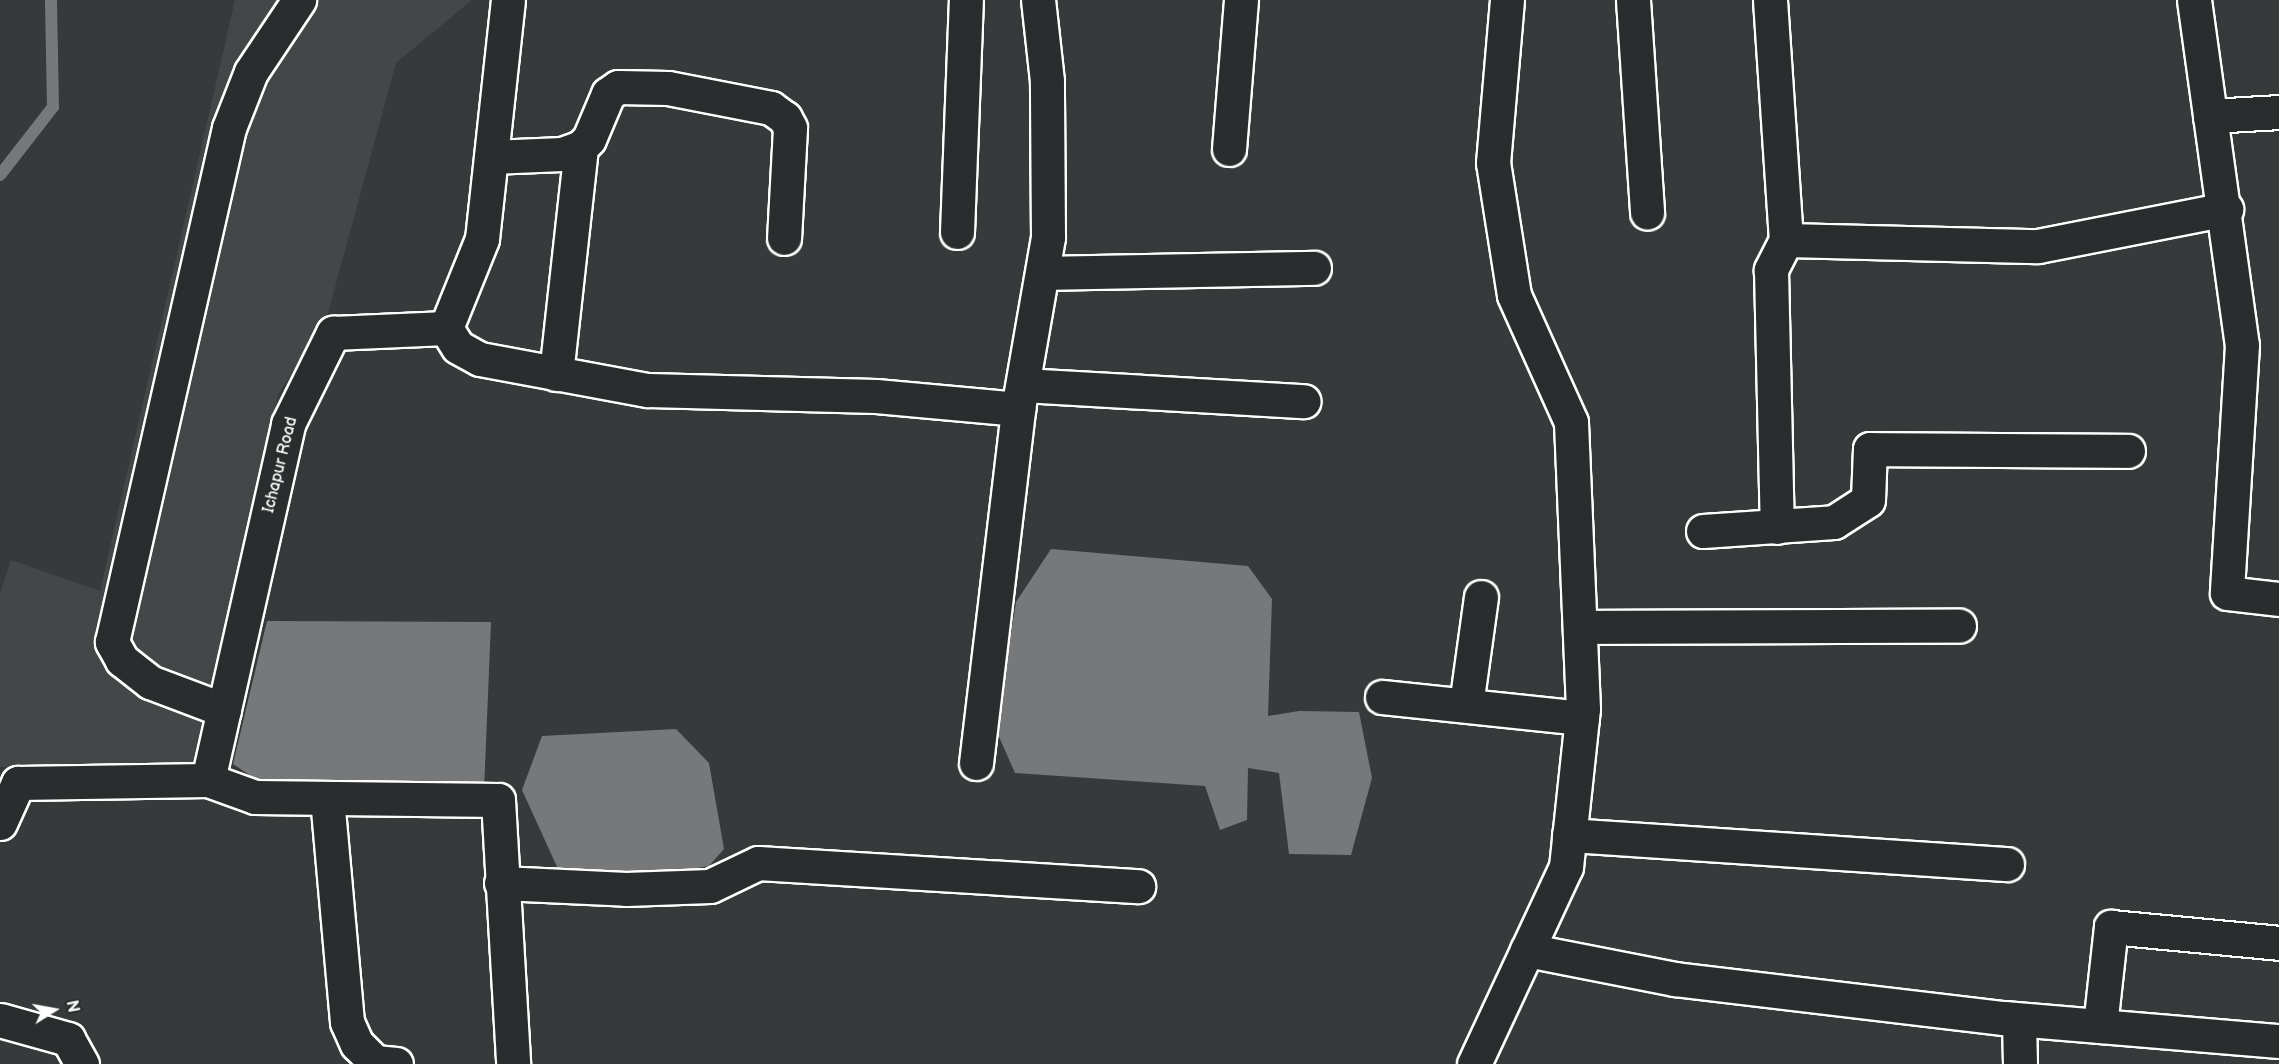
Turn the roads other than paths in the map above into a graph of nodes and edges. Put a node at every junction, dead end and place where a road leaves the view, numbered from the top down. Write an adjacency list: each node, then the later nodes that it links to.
1 (299, 0): 35 (street)
2 (508, 0): 14 (street)
3 (966, 0): 17 (street)
4 (1038, 0): 21 (street)
5 (1241, 0): 13 (street)
6 (1508, 0): 32 (street)
7 (1633, 0): 16 (street)
8 (1770, 0): 19 (street)
9 (2194, 0): 11 (street)
10 (2279, 112): 11 (street)
11 (2210, 116): 15 (street)
12 (581, 147): 14 (street); 18 (street); 23 (street)
13 (1228, 150)
14 (491, 157): 22 (street)
15 (2226, 210): 19 (street); 30 (street)
16 (1647, 213)
17 (957, 232)
18 (784, 238)
19 (1786, 240): 27 (street)
20 (1314, 268): 21 (street)
21 (1043, 273): 24 (street)
22 (446, 328): 23 (street); 35 (street, Ichapur Road)
23 (556, 374): 24 (street)
24 (1020, 397): 25 (street); 37 (street)
25 (1304, 401)
26 (2128, 451): 27 (street)
27 (1777, 527): 28 (street)
28 (1703, 531)
29 (1481, 597): 34 (street)
30 (2279, 599)
31 (1959, 626): 32 (street)
32 (1580, 627): 36 (street)
33 (1382, 697): 34 (street)
34 (1466, 705): 36 (street)
35 (224, 710): 38 (street, Ichapur Road)
36 (1582, 718): 41 (street)
37 (976, 763)
38 (208, 780): 39 (street); 40 (street)
39 (327, 798): 43 (street); 52 (street)
40 (0, 823)
41 (1569, 835): 42 (street); 46 (street)
42 (2007, 864)
43 (501, 883): 44 (street); 53 (street)
44 (1138, 886)
45 (2279, 943): 49 (street)
46 (1527, 950): 48 (street); 54 (street)
47 (0, 1020): 51 (street)
48 (2019, 1020): 49 (street); 55 (street)
49 (2100, 1026): 50 (street)
50 (2279, 1041)
51 (82, 1064)
52 (396, 1064)
53 (513, 1064)
54 (1474, 1064)
55 (2020, 1064)

